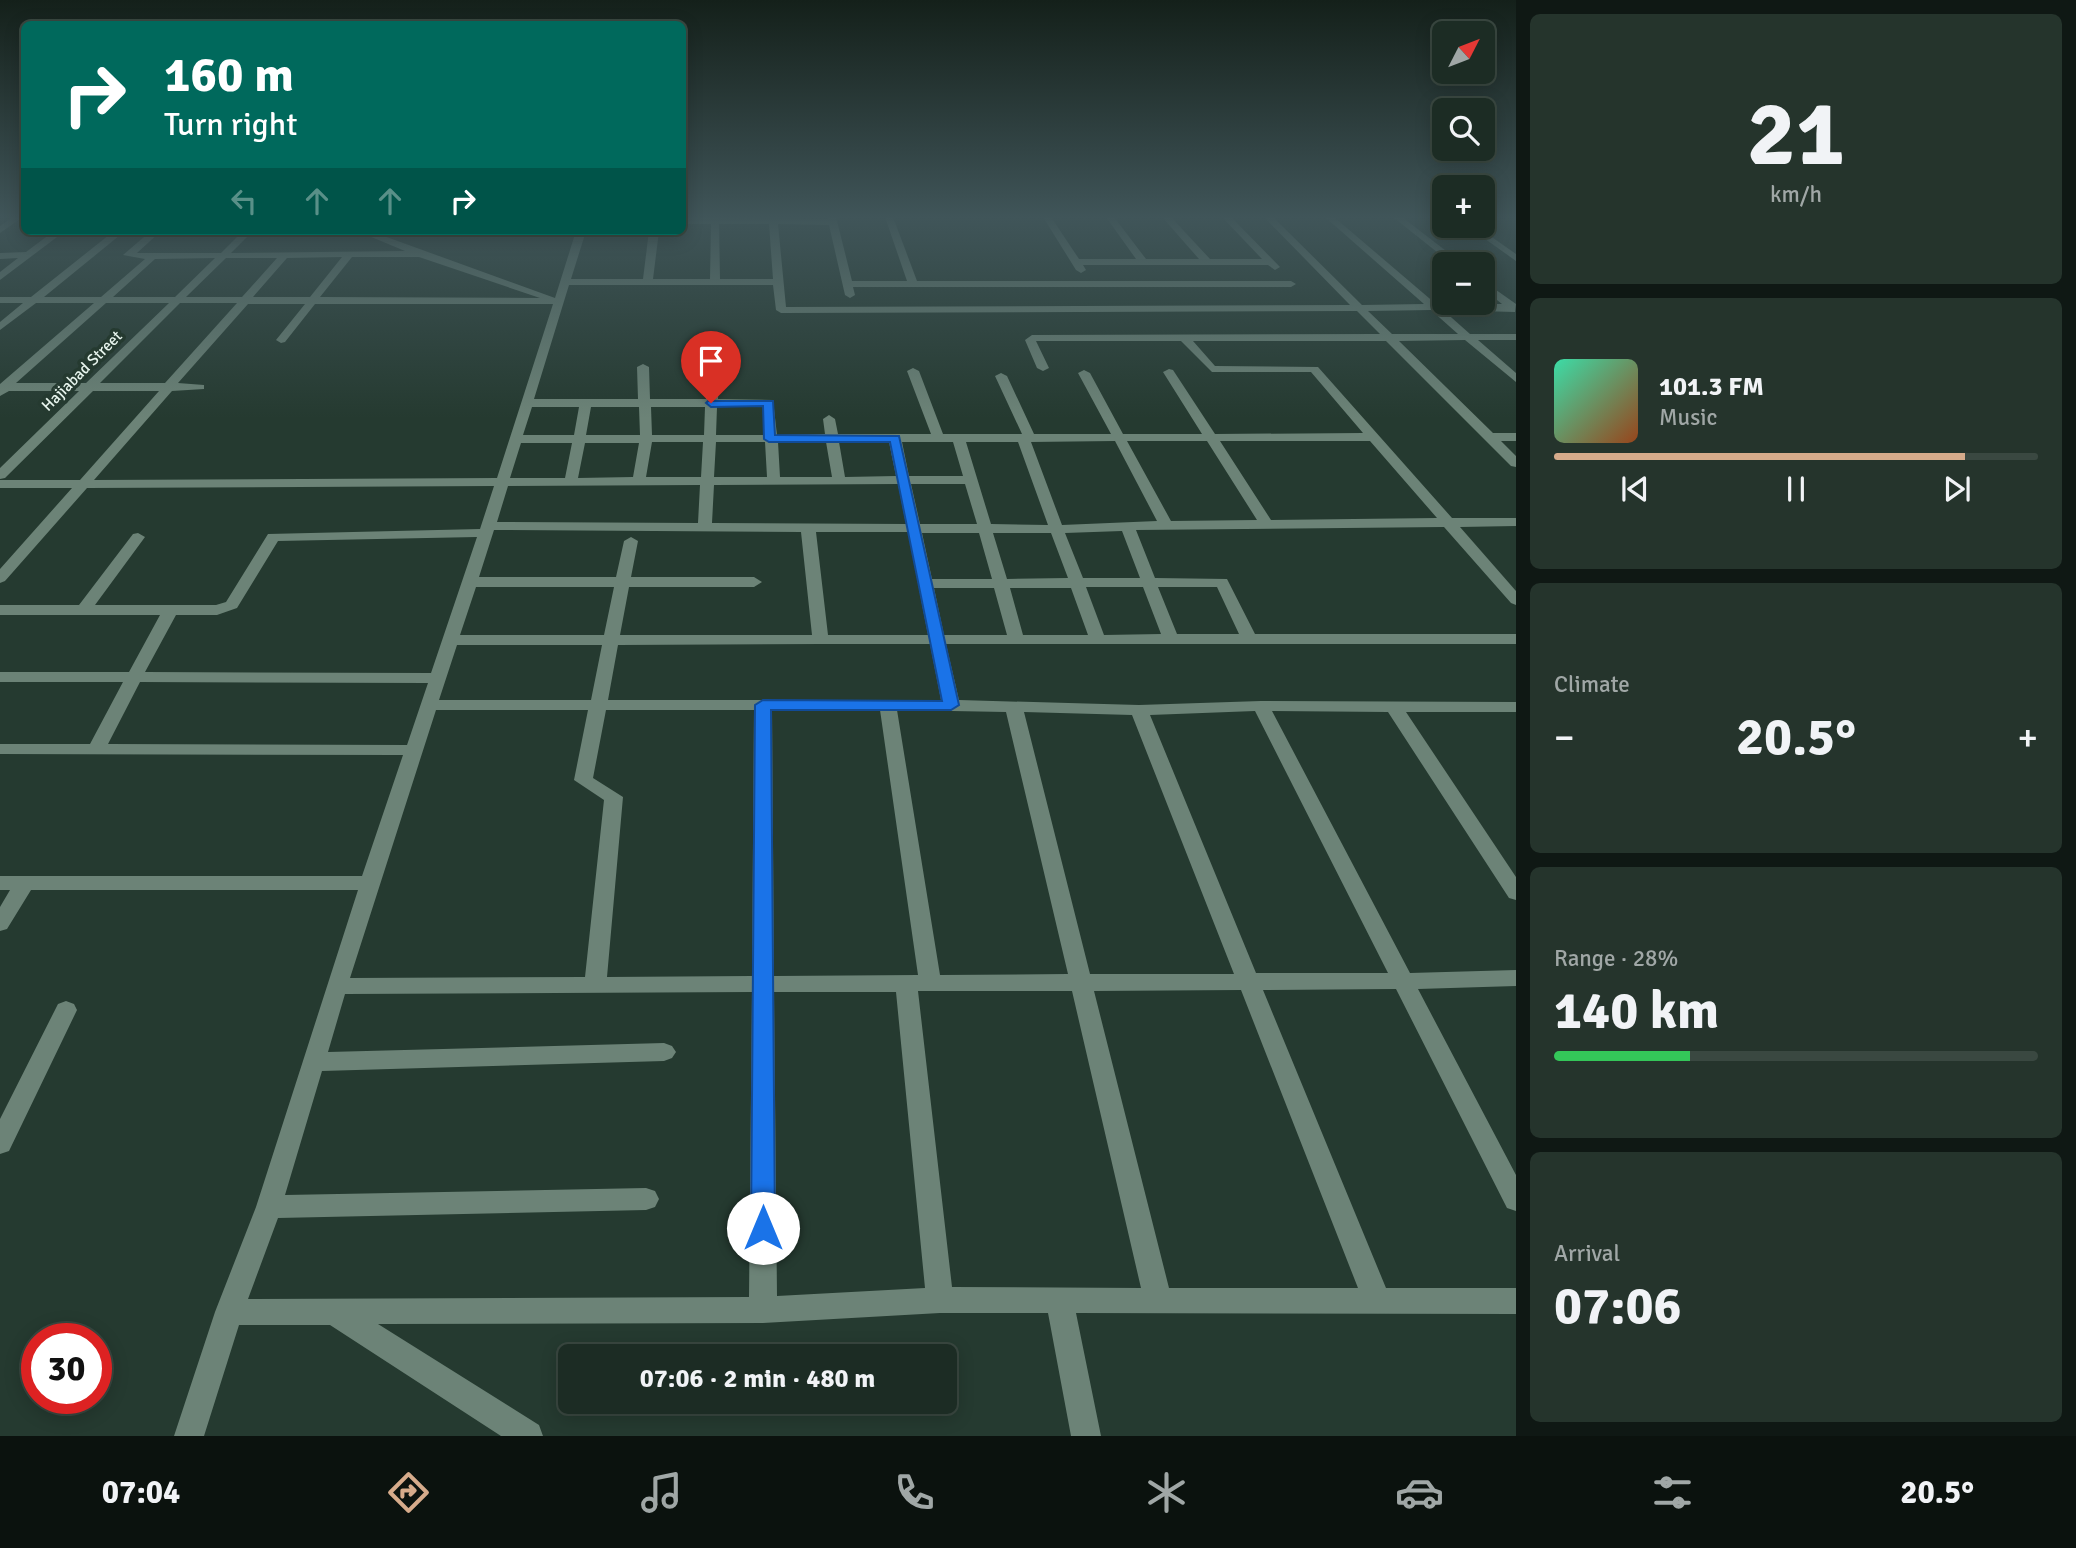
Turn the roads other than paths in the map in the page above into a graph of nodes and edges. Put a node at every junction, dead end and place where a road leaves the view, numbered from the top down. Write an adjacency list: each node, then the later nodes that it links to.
1 (53, 284): 21 (street)
2 (122, 284): 22 (street)
3 (191, 284): 23 (street, Hajiabad Street)
4 (259, 284): 25 (street)
5 (326, 284): 24 (street)
6 (534, 284): 16 (street)
7 (566, 284): 16 (street)
8 (631, 284): 16 (street)
9 (778, 284): 31 (street)
10 (847, 284): 31 (street)
11 (912, 284): 19 (street)
12 (1090, 284): 19 (street)
13 (1291, 284): 18 (street)
14 (1336, 284): 27 (street)
15 (1407, 284): 26 (street)
16 (564, 292): 24 (street); 51 (street)
17 (1495, 293): 30 (street)
18 (1302, 295): 19 (street); 19 (street); 27 (street)
19 (1098, 296): 31 (street)
20 (0, 300): 21 (street)
21 (33, 300): 22 (street); 33 (street)
22 (103, 301): 23 (street); 50 (street)
23 (174, 301): 25 (street); 47 (street, Hajiabad Street)
24 (311, 302): 25 (street); 38 (street)
25 (242, 303): 48 (street)
26 (1432, 305)
27 (1359, 307): 28 (street); 34 (street)
28 (1432, 307)
29 (1495, 308): 30 (street)
30 (1515, 308)
31 (853, 310)
32 (1443, 315): 35 (street)
33 (0, 327)
34 (1390, 337): 35 (street); 37 (street); 57 (street)
35 (1468, 337): 36 (street); 46 (street)
36 (1516, 337)
37 (1184, 338): 40 (street); 56 (street)
38 (281, 340)
39 (643, 368): 53 (street)
40 (1043, 368)
41 (913, 371): 68 (street)
42 (1169, 372): 62 (street)
43 (713, 373): 54 (street)
44 (1084, 373): 61 (street)
45 (1001, 376): 60 (street)
46 (1516, 379)
47 (88, 387): 48 (street); 50 (street); 72 (street, Hajiabad Street)
48 (170, 387): 49 (street); 82 (street)
49 (200, 387)
50 (2, 388)
51 (528, 403): 52 (street); 63 (street)
52 (586, 403): 53 (street); 70 (street)
53 (645, 403): 54 (street); 59 (street)
54 (711, 403): 64 (street); 65 (street)
55 (829, 419): 66 (street)
56 (1373, 437): 62 (street); 83 (street)
57 (1490, 437): 58 (street); 71 (street)
58 (1516, 437)
59 (646, 438): 64 (street); 70 (street); 75 (street)
60 (1026, 438): 61 (street); 69 (street); 92 (street)
61 (1119, 438): 62 (street); 85 (street)
62 (1211, 438): 86 (street)
63 (515, 439): 70 (street); 80 (street)
64 (709, 439): 65 (street); 76 (street)
65 (769, 439): 66 (street); 73 (street)
66 (833, 439): 67 (street); 77 (street)
67 (895, 439): 68 (street); 74 (street)
68 (939, 439): 69 (street)
69 (960, 439): 78 (street)
70 (580, 440): 79 (street)
71 (1516, 463)
72 (0, 475)
73 (774, 480): 76 (street); 77 (street)
74 (906, 480): 77 (street); 78 (street); 89 (street)
75 (639, 481): 76 (street); 79 (street)
76 (707, 481): 90 (street)
77 (839, 481)
78 (971, 481): 91 (street)
79 (571, 482): 80 (street)
80 (501, 483): 82 (street); 93 (street)
81 (0, 484): 82 (street)
82 (82, 485): 96 (street)
83 (1448, 522): 84 (street); 86 (street); 104 (street)
84 (1516, 522)
85 (1166, 524): 86 (street); 87 (street)
86 (1267, 524)
87 (1127, 526): 92 (street); 102 (street)
88 (808, 527): 89 (street); 90 (street); 111 (street)
89 (915, 527): 91 (street); 103 (street)
90 (705, 528): 93 (street)
91 (988, 528): 92 (street); 100 (street)
92 (1056, 529): 101 (street)
93 (487, 530): 97 (street); 107 (street)
94 (138, 537): 106 (street)
95 (631, 541): 98 (street)
96 (0, 578)
97 (469, 582): 98 (street); 109 (street)
98 (624, 582): 99 (street); 110 (street)
99 (754, 582)
100 (1001, 582): 101 (street); 103 (street); 113 (street)
101 (1075, 582): 102 (street); 114 (street)
102 (1149, 582): 115 (street); 116 (street)
103 (926, 584): 112 (street)
104 (1516, 600)
105 (0, 610): 106 (street)
106 (83, 611): 107 (street)
107 (170, 611): 117 (street)
108 (1516, 639): 116 (street)
109 (450, 640): 110 (street); 118 (street)
110 (610, 640): 111 (street); 121 (street)
111 (821, 640): 112 (street)
112 (937, 640): 113 (street); 123 (street)
113 (1017, 640): 114 (street)
114 (1098, 640): 115 (street)
115 (1171, 640): 116 (street)
116 (1250, 640)
117 (133, 677): 118 (street); 119 (street); 131 (street)
118 (437, 678): 120 (street)
119 (3, 681)
120 (428, 705): 121 (street); 132 (street)
121 (597, 705): 122 (street); 142 (street)
122 (763, 705): 127 (street); 143 (street)
123 (951, 705): 127 (street); 128 (street)
124 (1261, 706): 125 (street); 129 (street); 140 (street)
125 (1394, 707): 126 (street); 136 (street)
126 (1516, 707)
127 (888, 708): 144 (street)
128 (1014, 708): 129 (street); 141 (street)
129 (1139, 710): 139 (street)
130 (0, 749): 131 (street)
131 (96, 749): 132 (street)
132 (413, 750): 135 (street)
133 (0, 883): 134 (street)
134 (25, 883): 135 (street); 137 (street)
135 (370, 883): 145 (street)
136 (1516, 893)
137 (0, 924)
138 (1516, 978): 140 (street)
139 (1246, 980): 140 (street); 141 (street); 156 (street)
140 (1404, 981): 151 (street)
141 (1083, 982): 144 (street); 155 (street)
142 (595, 983): 143 (street); 145 (street)
143 (762, 983): 144 (street); 159 (street)
144 (918, 984): 153 (street)
145 (336, 986): 148 (street)
146 (66, 1010): 149 (street)
147 (664, 1052): 148 (street)
148 (314, 1062): 152 (street)
149 (0, 1144)
150 (646, 1199): 152 (street)
151 (1516, 1200)
152 (270, 1207): 160 (street)
153 (940, 1300): 154 (street); 159 (street)
154 (1059, 1300): 155 (street); 163 (street)
155 (1158, 1300): 156 (street)
156 (1377, 1300): 157 (street)
157 (1516, 1301)
158 (331, 1310): 159 (street); 160 (street); 162 (street)
159 (763, 1310)
160 (229, 1312): 161 (street)
161 (189, 1436)
162 (528, 1436)
163 (1086, 1436)

